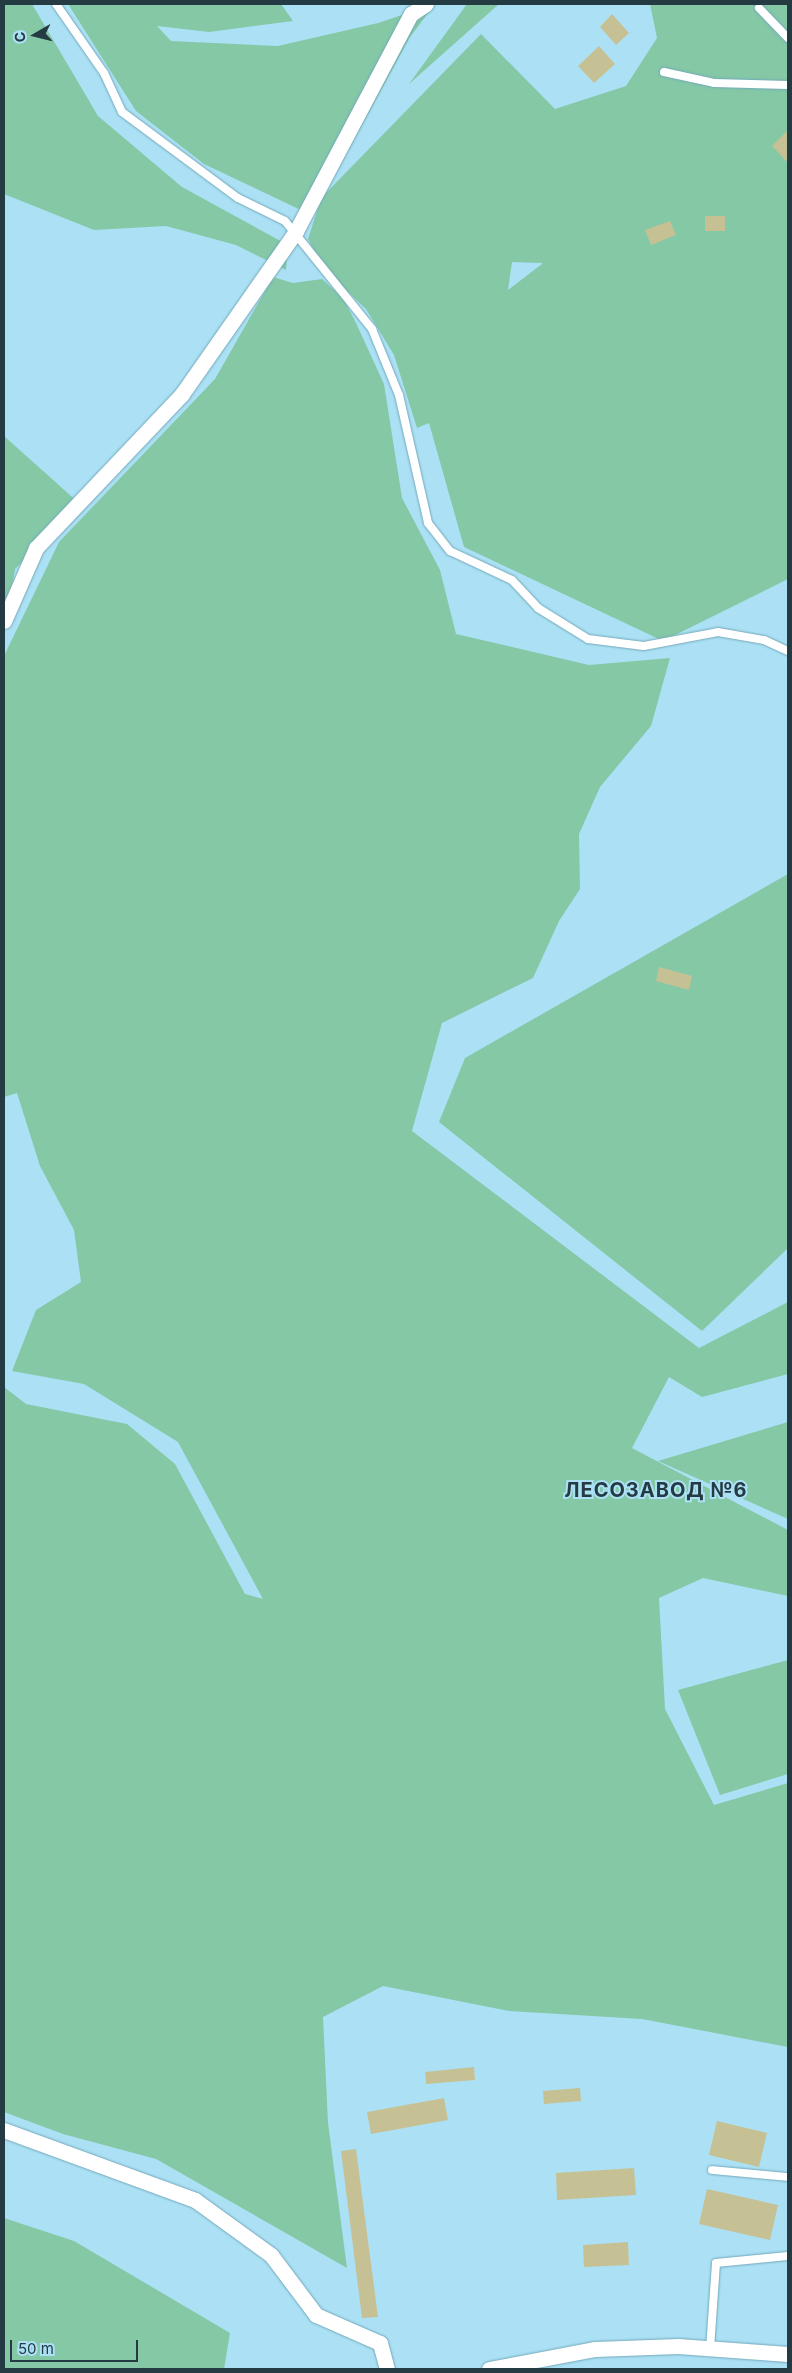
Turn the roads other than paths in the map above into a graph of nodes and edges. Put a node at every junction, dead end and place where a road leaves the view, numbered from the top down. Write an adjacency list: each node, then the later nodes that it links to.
1 (56, 4): 7 (lane)
2 (426, 4): 7 (street)
3 (759, 8): 4 (lane)
4 (788, 38)
5 (664, 72): 6 (lane)
6 (788, 85)
7 (296, 231): 8 (street); 9 (lane)
8 (4, 622)
9 (788, 651)
10 (4, 2130): 16 (street)
11 (712, 2170): 12 (lane)
12 (788, 2177)
13 (788, 2256): 14 (lane)
14 (710, 2349): 15 (street); 17 (street)
15 (788, 2354)
16 (387, 2369)
17 (490, 2369)

